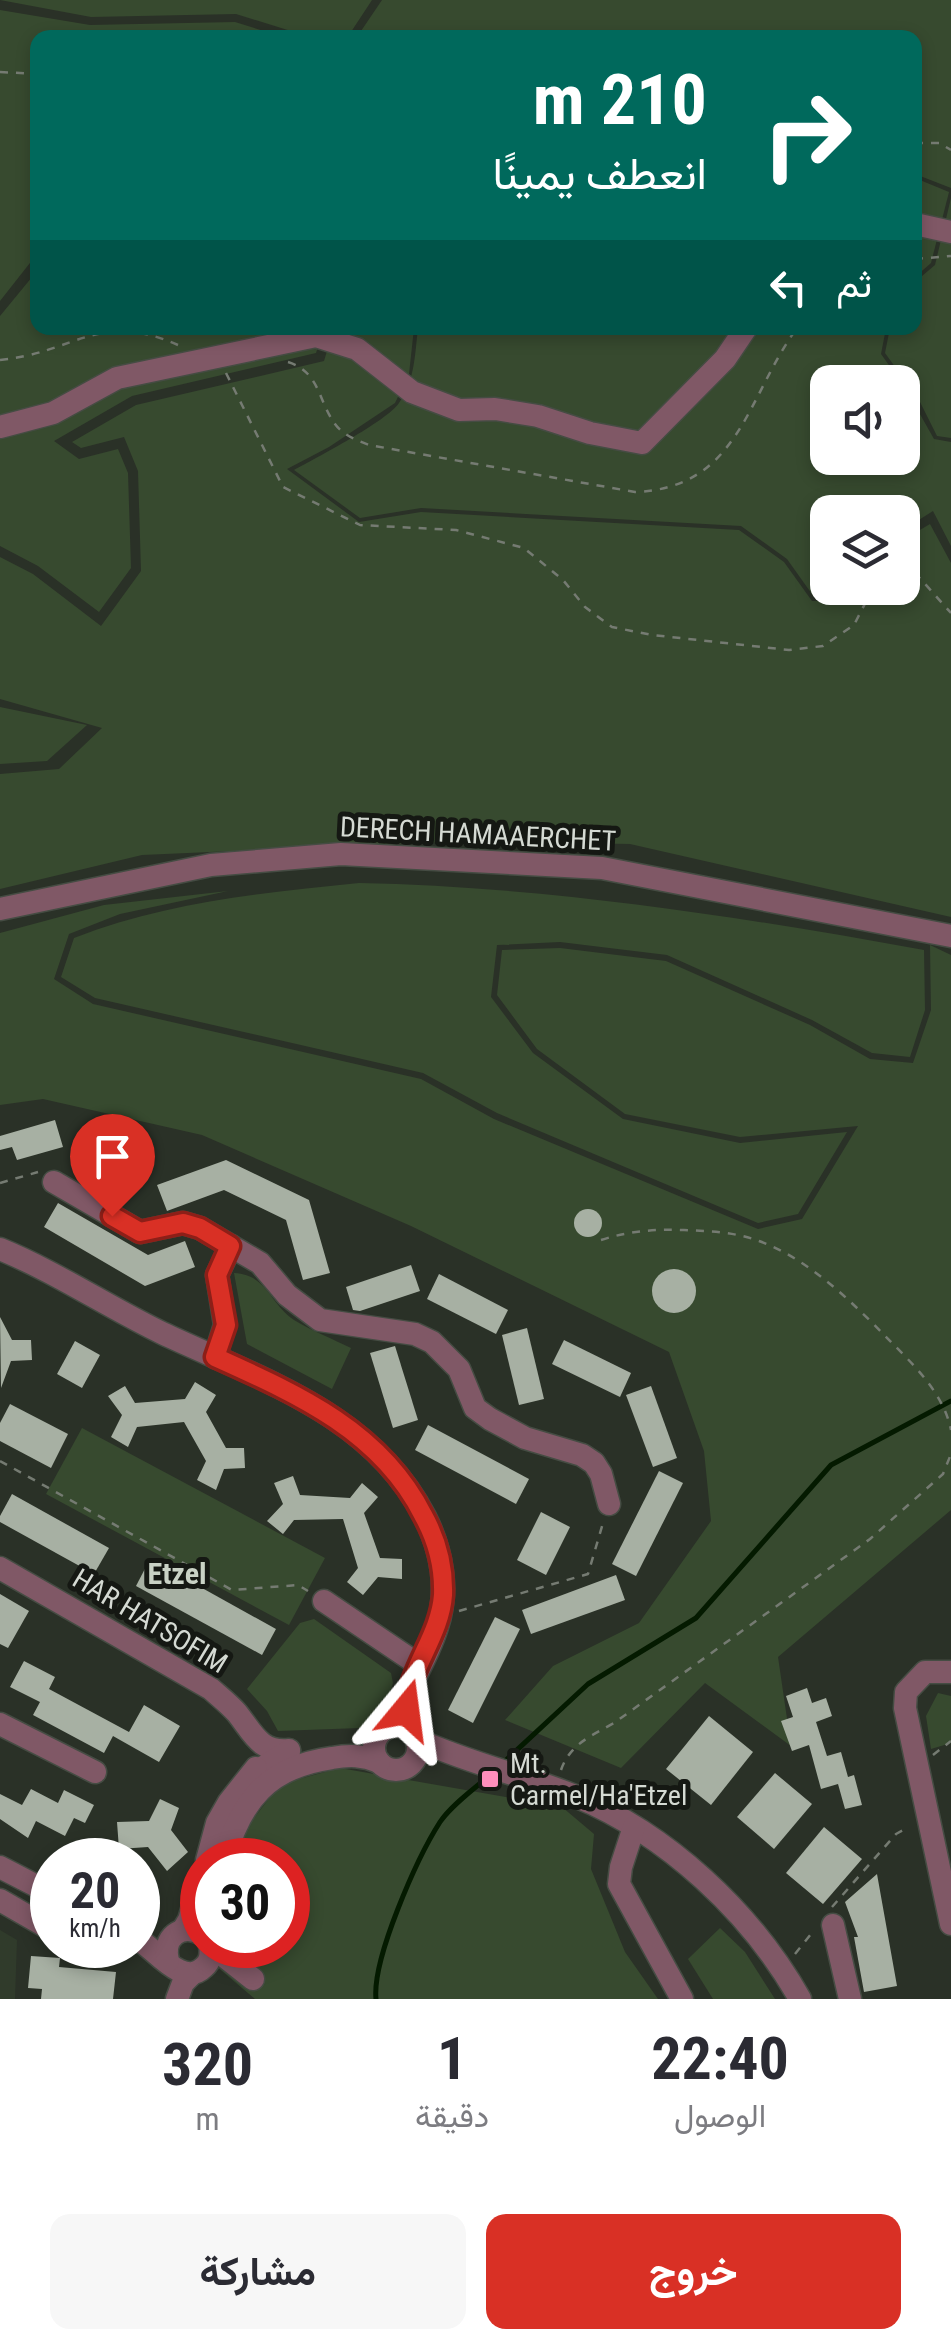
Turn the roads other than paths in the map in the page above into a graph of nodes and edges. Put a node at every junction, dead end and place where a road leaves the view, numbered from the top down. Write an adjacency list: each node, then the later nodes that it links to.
1 (922, 226): 2 (street)
2 (951, 232)
3 (741, 335): 4 (street)
4 (0, 427)
5 (0, 909): 6 (street, DERECH HAMAAERCHET)
6 (951, 936)
7 (54, 1182): 8 (street)
8 (230, 1246): 10 (street); 11 (street)
9 (0, 1249): 10 (street)
10 (215, 1357): 14 (street)
11 (609, 1504)
12 (0, 1568): 19 (street, HAR HATSOFIM)
13 (324, 1600): 14 (street)
14 (416, 1670): 17 (street); 18 (street)
15 (951, 1672): 34 (street)
16 (0, 1724): 24 (street)
17 (382, 1731): 18 (street); 20 (street); 22 (street)
18 (413, 1734): 21 (street); 23 (street)
19 (257, 1740): 20 (street); 25 (street)
20 (287, 1760): 22 (street); 25 (street); 28 (street)
21 (472, 1760): 23 (street); 26 (street)
22 (379, 1762): 23 (street)
23 (413, 1763)
24 (95, 1772)
25 (254, 1773): 27 (street)
26 (634, 1826): 41 (street); 42 (street)
27 (214, 1838)
28 (230, 1838)
29 (0, 1867): 30 (street)
30 (30, 1883)
31 (0, 1900): 32 (street)
32 (30, 1917)
33 (826, 1921): 43 (street)
34 (951, 1924)
35 (180, 1937): 36 (street)
36 (180, 1953)
37 (190, 1968): 40 (street)
38 (233, 1968): 39 (street)
39 (246, 1973)
40 (177, 1999)
41 (682, 1999)
42 (800, 1999)
43 (850, 1999)

